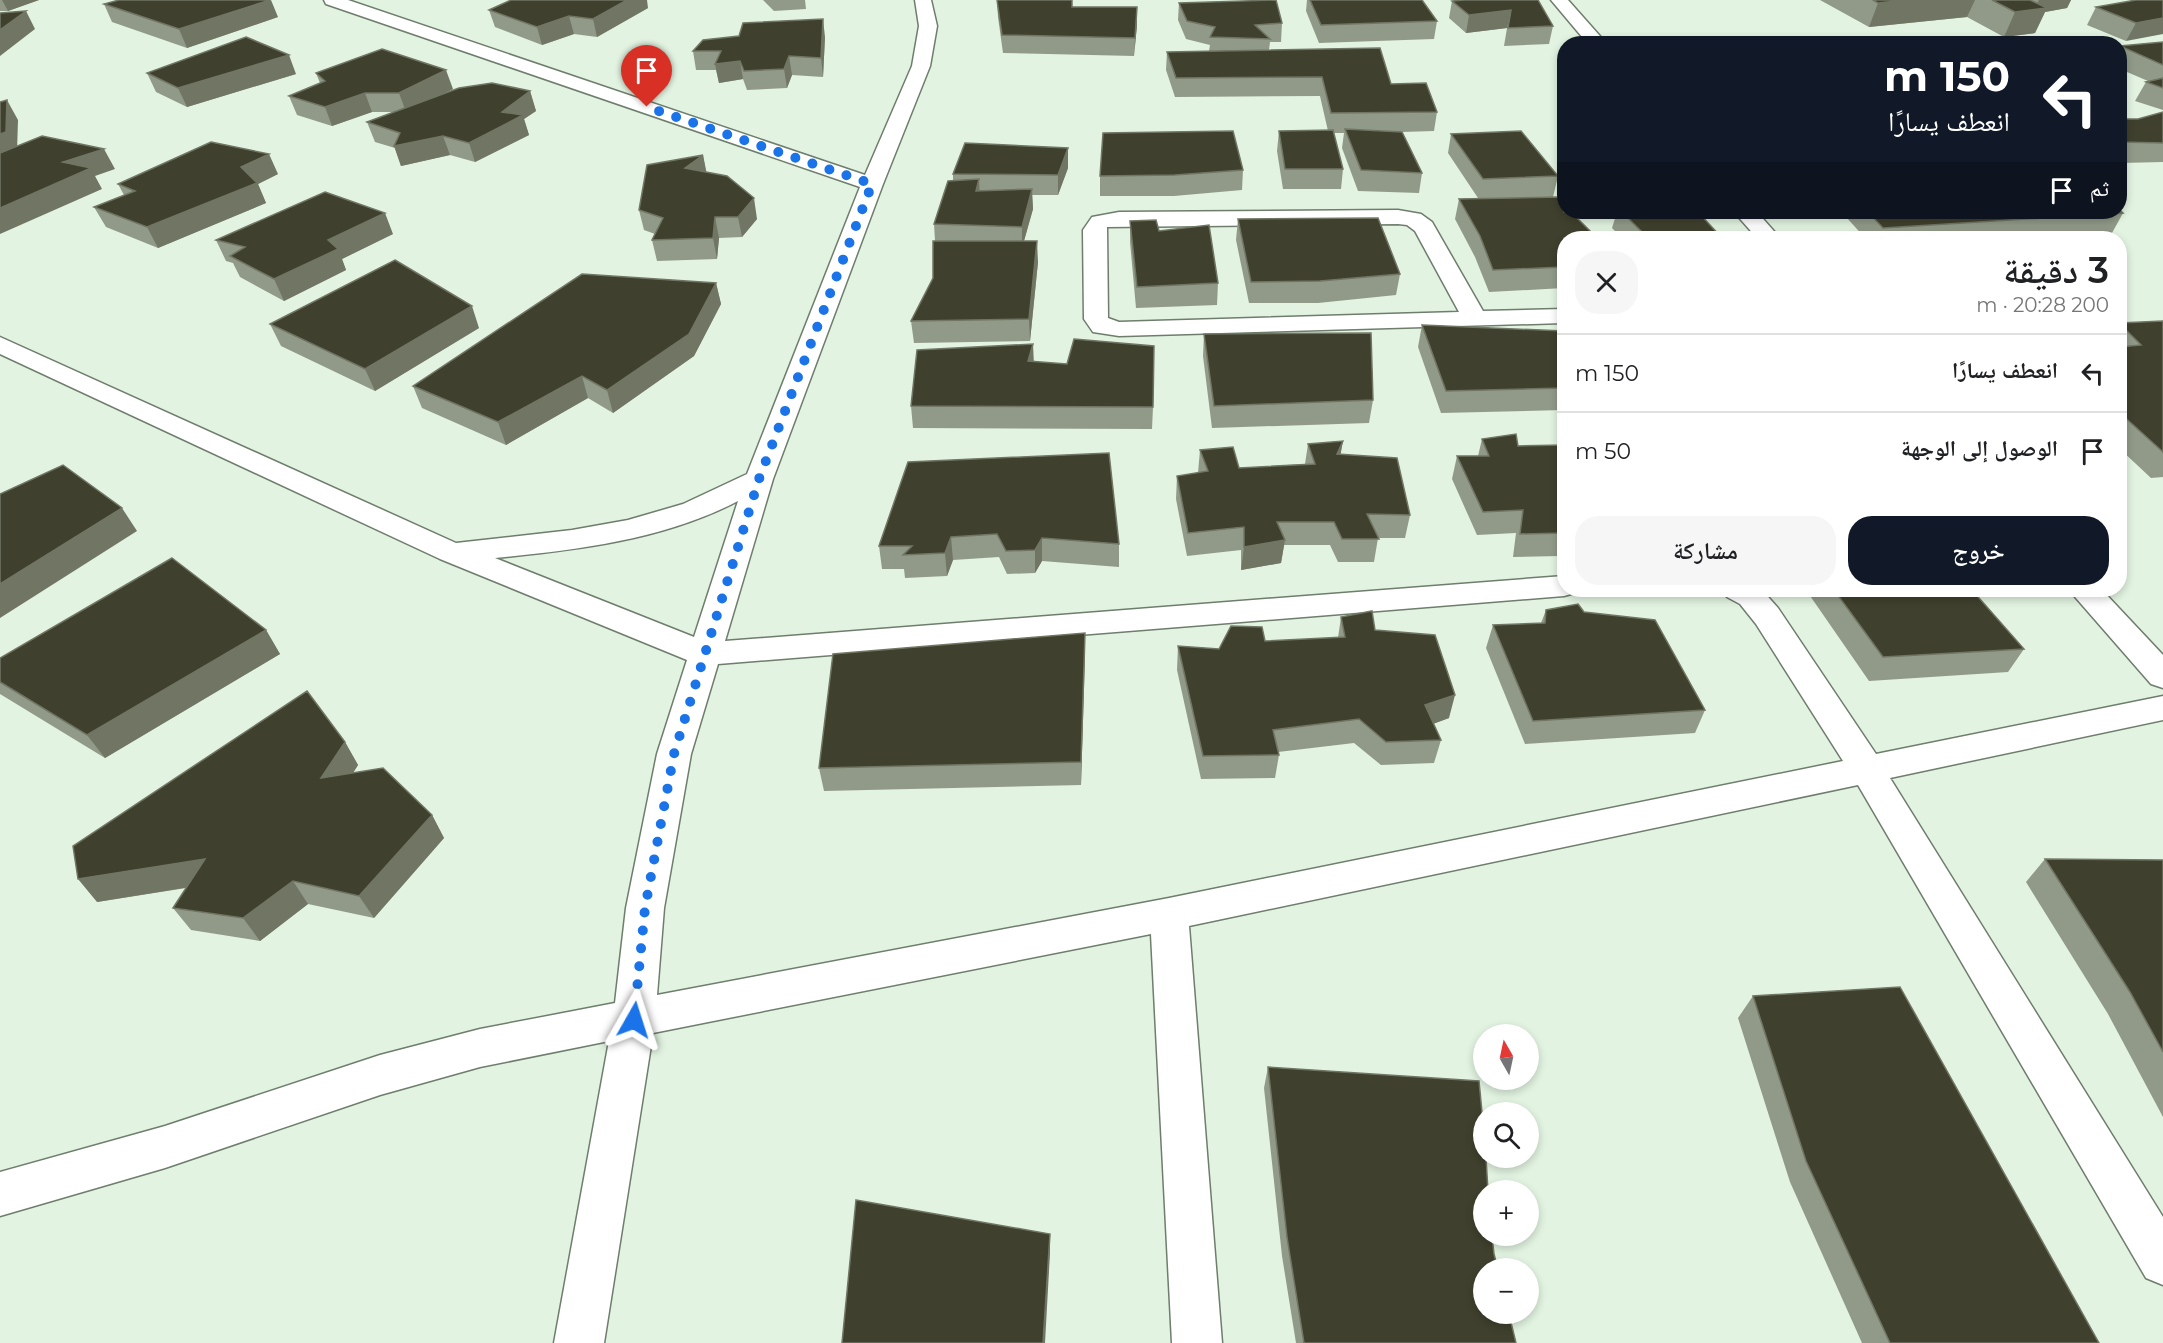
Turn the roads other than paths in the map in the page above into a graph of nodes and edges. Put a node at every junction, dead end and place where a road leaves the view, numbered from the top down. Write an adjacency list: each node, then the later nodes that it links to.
1 (332, 0): 5 (street)
2 (923, 0): 5 (street)
3 (1559, 0): 4 (street)
4 (1591, 36)
5 (872, 184): 11 (street)
6 (1751, 219): 7 (street)
7 (1763, 231)
8 (1557, 316): 9 (street)
9 (1475, 318): 9 (street)
10 (0, 345): 12 (street)
11 (759, 479): 12 (street); 16 (street)
12 (451, 552): 16 (street)
13 (1557, 587): 16 (street)
14 (1751, 597): 19 (street)
15 (2091, 597): 17 (street)
16 (704, 654): 21 (street)
17 (2163, 676)
18 (2163, 708): 19 (street)
19 (1866, 768): 20 (street); 23 (street)
20 (1169, 914): 21 (street); 25 (street)
21 (634, 1020): 22 (street); 24 (street)
22 (0, 1194)
23 (2163, 1261)
24 (579, 1343)
25 (1197, 1343)

